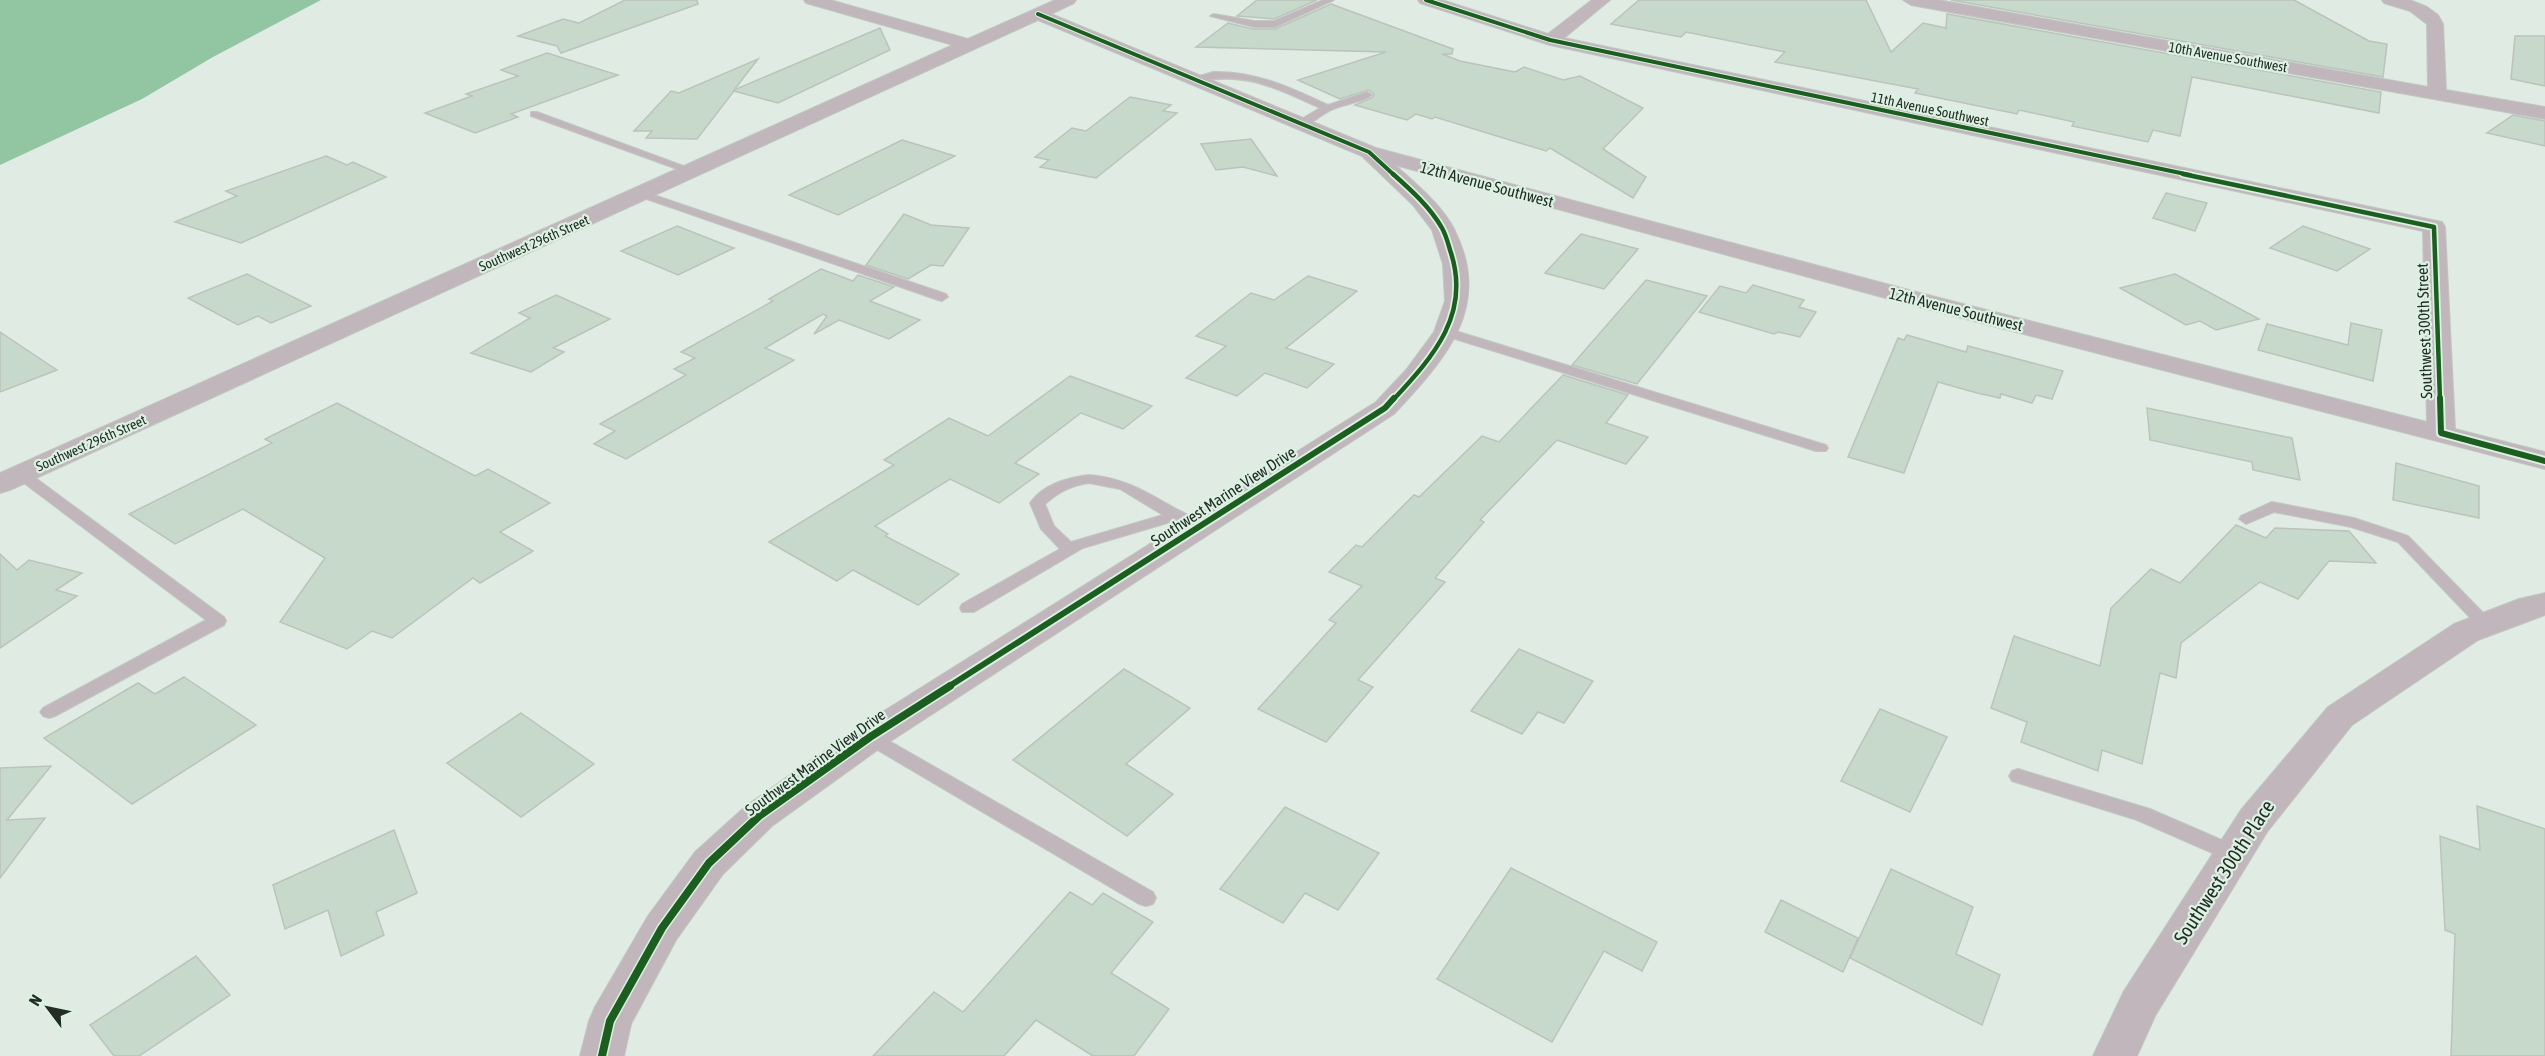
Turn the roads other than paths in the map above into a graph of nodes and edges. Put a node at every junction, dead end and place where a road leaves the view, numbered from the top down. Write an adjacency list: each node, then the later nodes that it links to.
1 (812, 0): 11 (street)
2 (1068, 0): 8 (street, Southwest 296th Street)
3 (1330, 0): 9 (lane)
4 (1426, 0): 10 (street, 11th Avenue Southwest)
5 (1602, 0): 10 (street)
6 (1911, 0): 13 (street, 10th Avenue Southwest)
7 (2390, 0): 13 (street)
8 (1038, 14): 11 (street, Southwest 296th Street); 12 (street, Southwest Marine View Drive)
9 (1214, 16)
10 (1550, 40): 22 (street, 11th Avenue Southwest)
11 (971, 45): 20 (street, Southwest 296th Street)
12 (1196, 80): 15 (lane); 18 (street, Southwest Marine View Drive)
13 (2437, 94): 16 (street, 10th Avenue Southwest)
14 (1367, 95): 15 (lane)
15 (1328, 108): 18 (lane)
16 (2545, 113)
17 (534, 114): 20 (lane)
18 (1301, 123): 19 (street, Southwest Marine View Drive)
19 (1369, 152): 24 (street, Southwest Marine View Drive); 25 (street, 12th Avenue Southwest)
20 (692, 171): 21 (street, Southwest 296th Street)
21 (642, 194): 23 (lane); 28 (street, Southwest 296th Street)
22 (2434, 227): 25 (street, Southwest 300th Street)
23 (942, 297)
24 (1446, 332): 26 (lane); 31 (street, Southwest Marine View Drive)
25 (2441, 433): 27 (street, 12th Avenue Southwest)
26 (1821, 448)
27 (2545, 461)
28 (21, 474): 29 (street, Southwest 296th Street); 36 (lane)
29 (0, 484)
30 (2246, 519): 35 (lane)
31 (1188, 521): 32 (lane); 32 (lane); 37 (street, Southwest Marine View Drive)
32 (1070, 549): 34 (lane)
33 (2545, 604): 35 (street, Southwest 300th Place)
34 (968, 608)
35 (2486, 624): 39 (street, Southwest 300th Place)
36 (49, 712)
37 (870, 737): 40 (lane); 41 (street, Southwest Marine View Drive)
38 (2018, 776): 39 (lane)
39 (2233, 854): 42 (street, Southwest 300th Place)
40 (1146, 898)
41 (602, 1056)
42 (2115, 1056)

